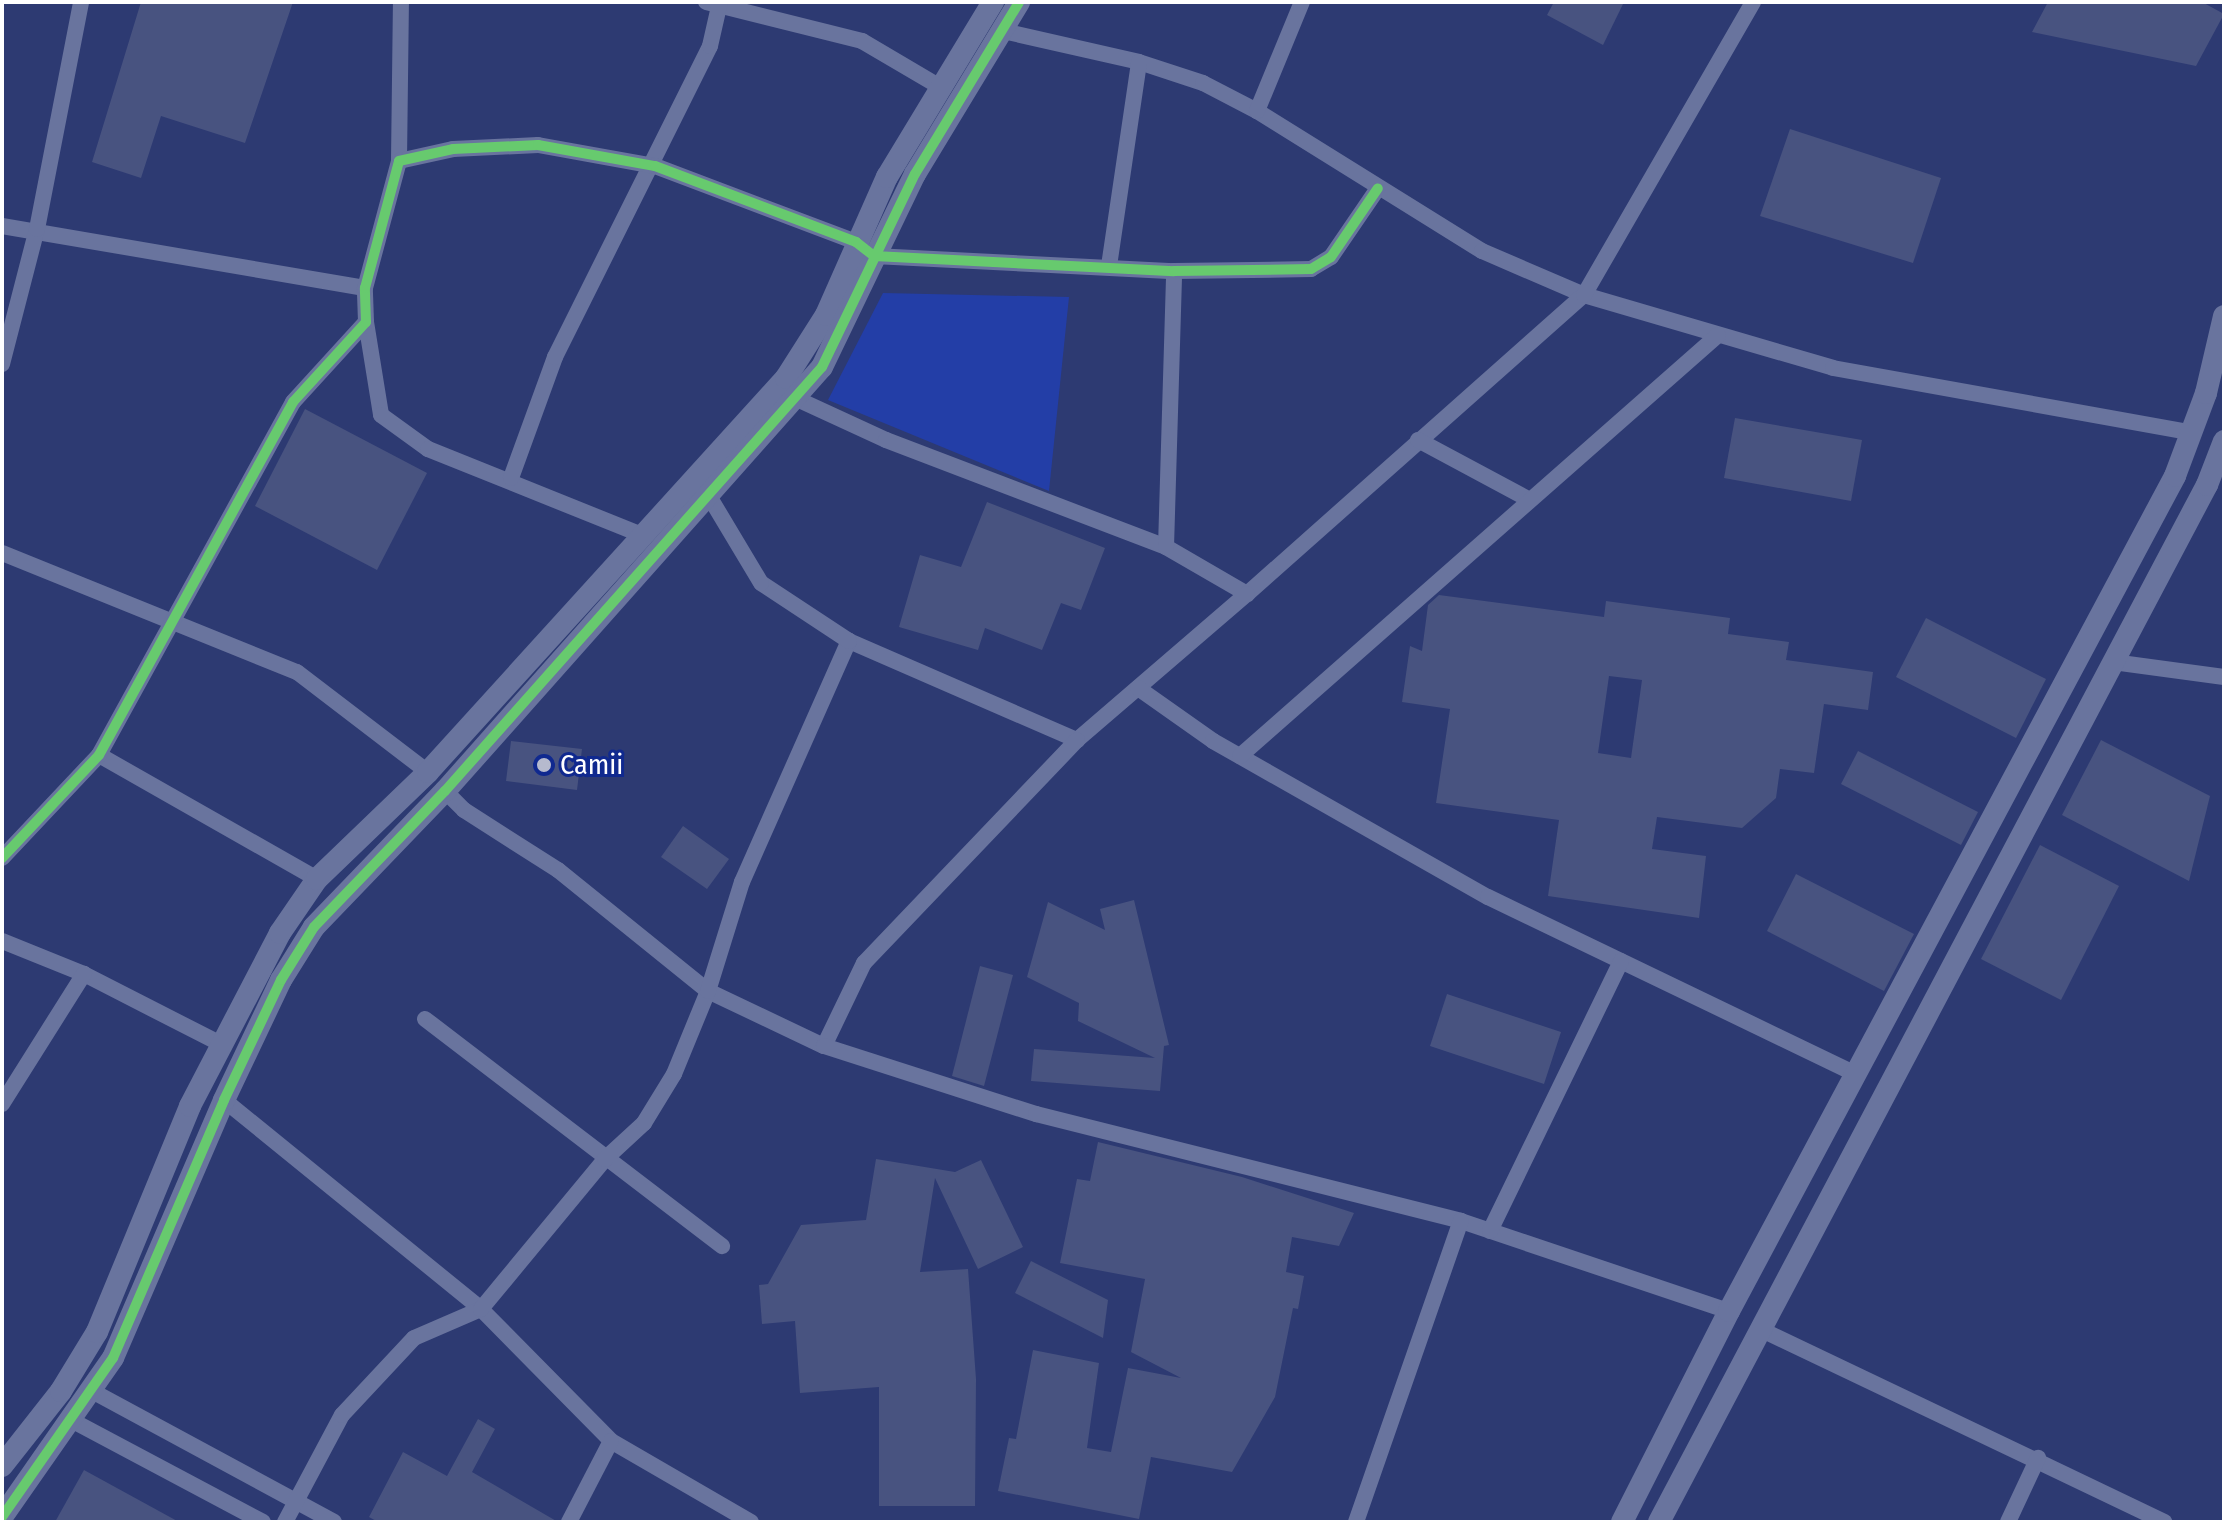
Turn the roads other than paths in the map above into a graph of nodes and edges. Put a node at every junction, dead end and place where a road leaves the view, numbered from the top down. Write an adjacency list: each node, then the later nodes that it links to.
1 (81, 2): 17 (street)
2 (401, 2): 13 (street)
3 (993, 2): 8 (street)
4 (1019, 2): 9 (street)
5 (1302, 2): 12 (street)
6 (1753, 2): 23 (street)
7 (715, 3): 11 (street); 14 (street)
8 (980, 25): 9 (street); 11 (street)
9 (1003, 31): 10 (street); 19 (street)
10 (1139, 62): 12 (street); 20 (street)
11 (940, 87): 18 (street)
12 (1257, 111): 15 (street)
13 (399, 161): 14 (street); 22 (street)
14 (655, 166): 18 (street); 32 (street)
15 (1378, 188): 21 (street); 23 (street)
16 (2, 226): 17 (street)
17 (37, 229): 22 (street); 27 (street)
18 (856, 242): 19 (street); 35 (street)
19 (874, 256): 20 (street); 28 (street)
20 (1109, 266): 21 (street)
21 (1174, 271): 36 (street)
22 (365, 288): 25 (street)
23 (1584, 295): 26 (street); 30 (street)
24 (2224, 316): 29 (street)
25 (366, 322): 32 (street); 39 (street)
26 (1718, 335): 29 (street); 34 (street)
27 (2, 364)
28 (797, 399): 33 (street); 36 (street)
29 (2193, 433): 31 (street); 58 (street)
30 (1418, 440): 34 (street); 38 (street)
31 (2224, 442): 41 (street)
32 (511, 478): 35 (street)
33 (709, 496): 40 (street); 48 (street)
34 (1530, 500): 46 (street)
35 (642, 535): 47 (street)
36 (1166, 547): 38 (street)
37 (2, 553): 39 (street)
38 (1247, 594): 43 (street)
39 (174, 621): 45 (street); 47 (street)
40 (849, 641): 44 (street); 54 (street)
41 (2113, 662): 42 (street); 67 (street)
42 (2224, 677)
43 (1138, 688): 44 (street); 46 (street)
44 (1077, 740): 57 (street)
45 (99, 755): 49 (street); 50 (street)
46 (1240, 756): 52 (street)
47 (428, 772): 48 (street); 50 (street)
48 (445, 791): 54 (street); 59 (street)
49 (2, 858)
50 (317, 879): 56 (street)
51 (2, 941): 53 (street)
52 (1621, 961): 58 (street); 63 (street)
53 (84, 974): 56 (street); 60 (street)
54 (708, 991): 57 (street); 61 (street)
55 (425, 1019): 61 (street)
56 (219, 1043): 72 (street)
57 (824, 1046): 62 (street)
58 (1856, 1074): 66 (street)
59 (224, 1100): 65 (street); 68 (street)
60 (2, 1104)
61 (605, 1159): 64 (street); 65 (street)
62 (1461, 1221): 63 (street); 80 (street)
63 (1490, 1231): 66 (street)
64 (722, 1246)
65 (481, 1309): 70 (street); 73 (street)
66 (1729, 1311): 67 (street); 82 (street)
67 (1760, 1329): 71 (street); 83 (street)
68 (92, 1391): 69 (street); 73 (street)
69 (73, 1421): 74 (street); 75 (street)
70 (611, 1441): 78 (street); 79 (street)
71 (2038, 1458): 84 (street); 85 (street)
72 (2, 1466)
73 (296, 1502): 76 (street); 77 (street)
74 (2, 1517)
75 (263, 1522)
76 (285, 1522)
77 (334, 1522)
78 (569, 1522)
79 (751, 1522)
80 (1356, 1522)
81 (1614, 1522): 82 (street)
82 (1622, 1522)
83 (1659, 1522)
84 (2008, 1522)
85 (2164, 1522)

